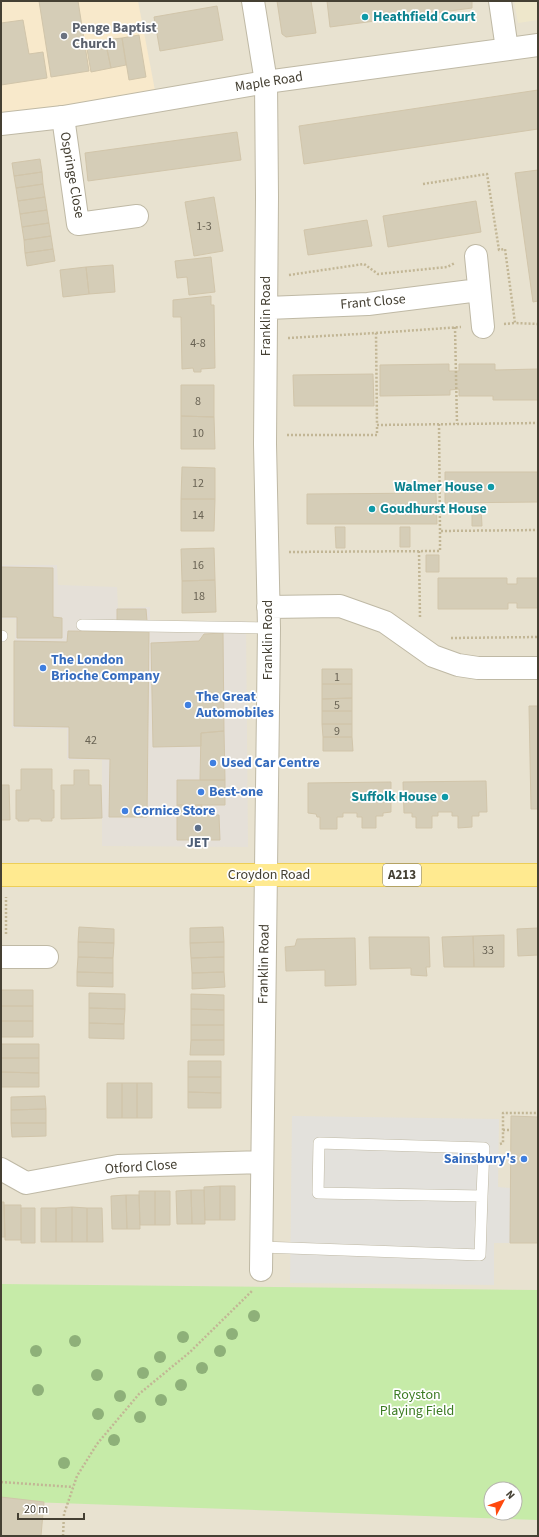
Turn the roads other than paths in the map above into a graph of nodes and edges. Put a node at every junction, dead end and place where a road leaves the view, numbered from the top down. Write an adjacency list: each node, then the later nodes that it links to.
1 (253, 1): 5 (street, Franklin Road)
2 (500, 1): 4 (street)
3 (538, 45): 4 (street, Maple Road)
4 (506, 49): 5 (street, Maple Road)
5 (266, 82): 6 (street, Maple Road); 11 (street, Franklin Road)
6 (62, 117): 7 (street, Maple Road); 8 (street, Ospringe Close)
7 (1, 124)
8 (137, 216)
9 (476, 256): 10 (street)
10 (479, 290): 11 (street, Frant Close); 12 (street)
11 (267, 308): 13 (street, Franklin Road)
12 (483, 327)
13 (268, 607): 15 (street, Franklin Road); 16 (street)
14 (82, 626): 15 (lane)
15 (269, 628): 18 (street, Franklin Road)
16 (538, 668)
17 (4, 875): 18 (main road, Croydon Road / A213)
18 (265, 875): 19 (main road, Croydon Road / A213); 22 (street, Franklin Road)
19 (538, 875)
20 (3, 957): 21 (street)
21 (47, 957)
22 (262, 1162): 23 (street, Otford Close); 25 (street, Franklin Road)
23 (1, 1169)
24 (482, 1196): 24 (lane); 25 (lane)
25 (262, 1247): 26 (street, Franklin Road)
26 (261, 1270)

